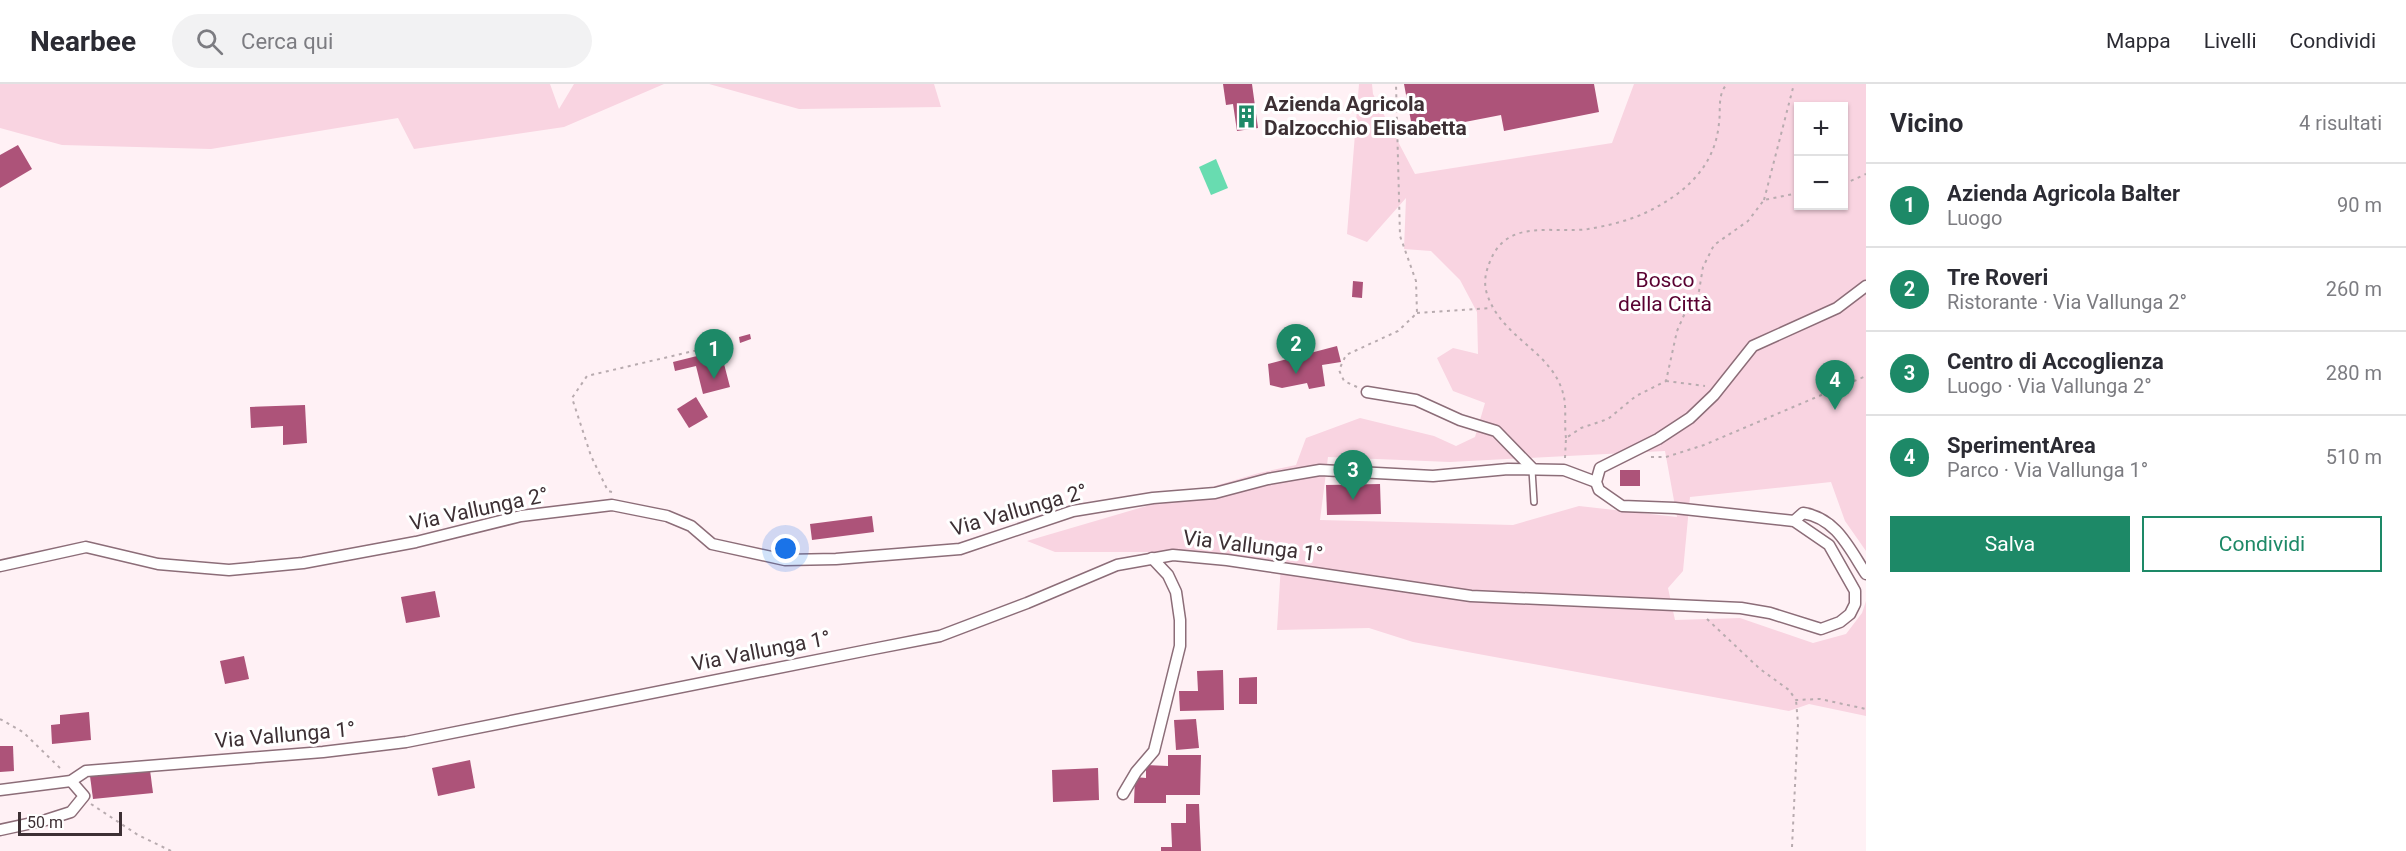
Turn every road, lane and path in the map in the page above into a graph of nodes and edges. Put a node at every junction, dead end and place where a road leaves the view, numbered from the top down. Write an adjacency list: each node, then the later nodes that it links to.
1 (1396, 84): 10 (path)
2 (1726, 84): 9 (path)
3 (1794, 84): 7 (path)
4 (1866, 174): 5 (path)
5 (1848, 182)
6 (1794, 194): 7 (path)
7 (1764, 200): 13 (path)
8 (1866, 286): 15 (street)
9 (1493, 308): 10 (path); 16 (path)
10 (1417, 313): 14 (path)
11 (698, 350): 21 (path)
12 (1866, 376): 17 (path)
13 (1666, 381): 15 (path); 16 (path)
14 (1367, 392): 18 (street)
15 (1714, 394): 20 (street)
16 (1566, 438): 19 (path)
17 (1645, 458)
18 (1532, 468): 19 (street, Via Vallunga 2°); 22 (lane); 25 (street, Via Vallunga 2°)
19 (1564, 470): 20 (street, Via Vallunga 2°)
20 (1596, 482): 23 (street, Via Vallunga 1°)
21 (616, 493)
22 (1534, 502)
23 (1794, 521): 26 (street); 27 (street, Via Vallunga 1°)
24 (1152, 558): 27 (street, Via Vallunga 1°); 31 (street, Via Vallunga 1°); 33 (street)
25 (0, 566)
26 (1866, 574)
27 (1695, 606): 28 (path)
28 (1796, 700): 29 (path); 36 (path)
29 (1866, 709)
30 (0, 719): 31 (path)
31 (71, 781): 32 (street, Via Vallunga 1°); 34 (street)
32 (0, 790)
33 (1123, 794)
34 (84, 796): 35 (street); 37 (path)
35 (0, 830)
36 (1792, 847)
37 (171, 851)

